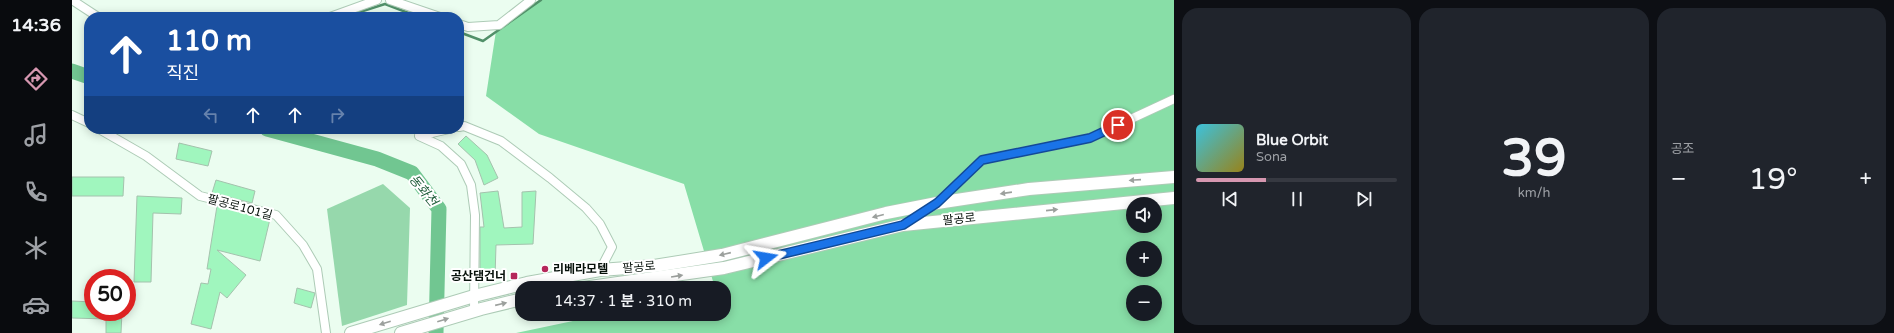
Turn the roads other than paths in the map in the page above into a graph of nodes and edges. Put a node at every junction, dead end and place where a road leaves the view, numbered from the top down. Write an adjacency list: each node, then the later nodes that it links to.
1 (72, 0): 5 (street)
2 (377, 0): 6 (street)
3 (390, 0): 7 (street)
4 (531, 0): 8 (street)
5 (90, 12)
6 (344, 12)
7 (425, 12)
8 (464, 26)
9 (1174, 99): 17 (street)
10 (72, 115): 11 (street)
11 (84, 121)
12 (464, 126): 19 (street, 팔공로)
13 (108, 134): 24 (street, 팔공로101길)
14 (428, 134): 21 (street)
15 (1174, 177): 17 (main road, 팔공로, one-way to 17)
16 (1174, 198): 18 (main road, 팔공로, one-way to 16)
17 (937, 203): 18 (street); 19 (main road, 팔공로, one-way to 19)
18 (903, 225): 20 (main road, 팔공로, one-way to 18)
19 (600, 270): 21 (main road, 팔공로)
20 (632, 281)
21 (474, 296): 23 (street); 25 (main road, 팔공로, one-way to 25)
22 (515, 301): 23 (main road, one-way to 22)
23 (474, 311): 26 (main road, one-way to 23)
24 (326, 329)
25 (351, 333)
26 (401, 333)

